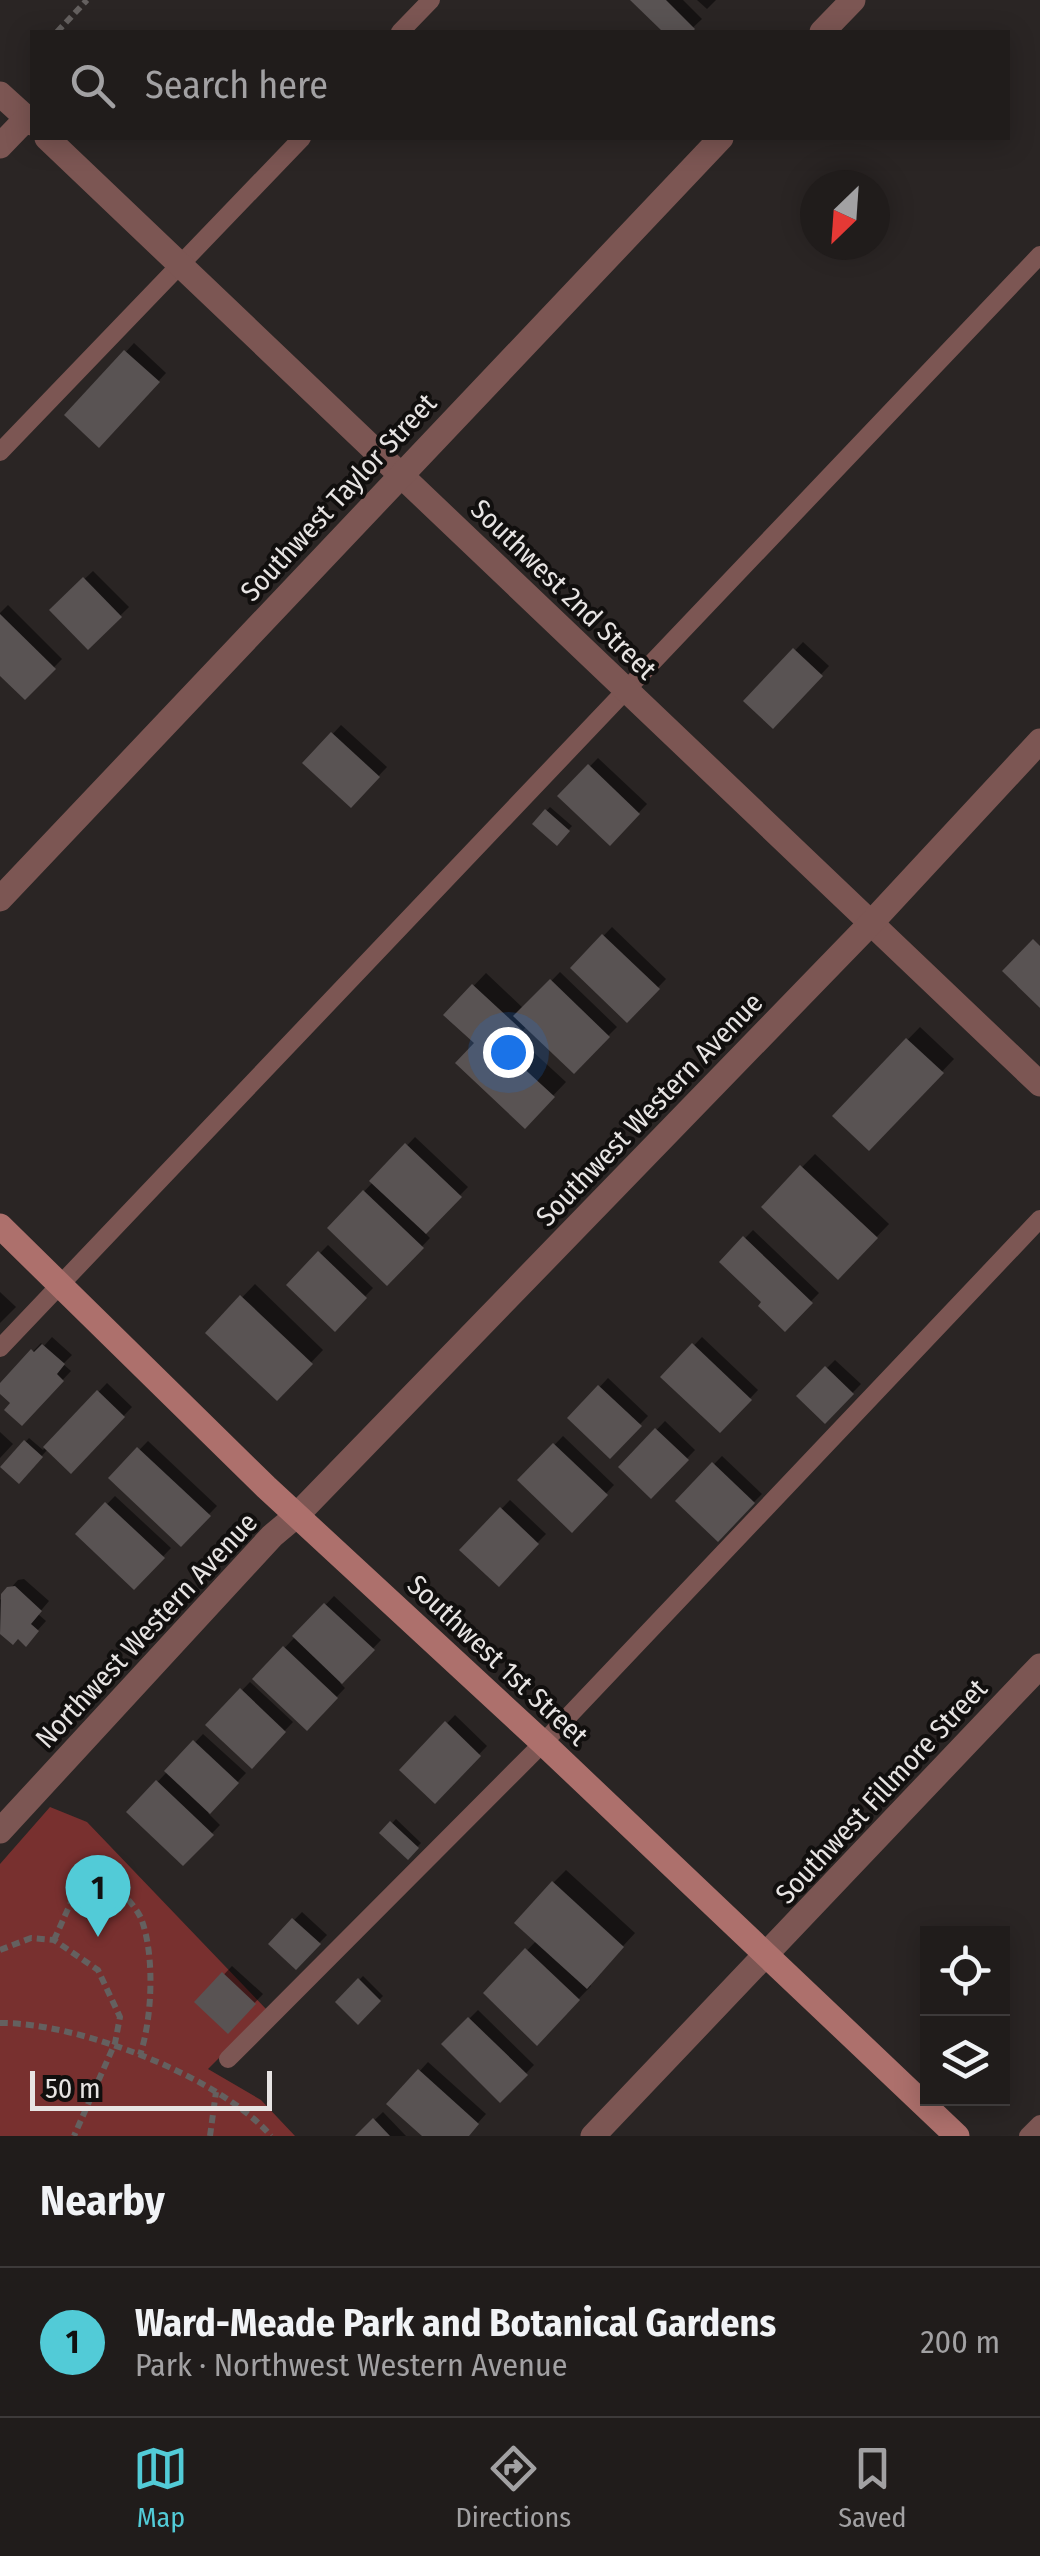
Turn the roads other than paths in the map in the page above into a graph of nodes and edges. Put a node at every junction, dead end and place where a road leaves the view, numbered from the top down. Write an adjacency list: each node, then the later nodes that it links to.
1 (431, 0): 3 (lane)
2 (852, 0): 4 (street)
3 (402, 30)
4 (824, 30)
5 (0, 94): 6 (street)
6 (30, 120): 10 (street)
7 (49, 140): 12 (street, Southwest 2nd Street)
8 (300, 140): 12 (lane)
9 (719, 140): 14 (street, Southwest Taylor Street)
10 (0, 146)
11 (1040, 255): 15 (lane)
12 (180, 267): 13 (lane); 14 (street, Southwest 2nd Street)
13 (0, 452)
14 (400, 474): 15 (street, Southwest 2nd Street); 17 (street, Southwest Taylor Street)
15 (627, 692): 18 (street, Southwest 2nd Street); 22 (lane)
16 (1040, 741): 18 (street, Southwest Western Avenue)
17 (0, 899)
18 (872, 922): 19 (street, Southwest 2nd Street); 24 (street, Southwest Western Avenue)
19 (1040, 1084)
20 (1040, 1219): 26 (lane)
21 (0, 1226): 22 (street, Southwest 1st Street)
22 (60, 1285): 23 (lane); 24 (street, Southwest 1st Street)
23 (0, 1348)
24 (297, 1515): 26 (street, Southwest 1st Street); 27 (street, Northwest Western Avenue)
25 (1040, 1666): 28 (street, Southwest Fillmore Street)
26 (543, 1743): 28 (street, Southwest 1st Street); 29 (lane)
27 (0, 1832)
28 (766, 1957): 31 (street, Southwest Fillmore Street); 32 (street, Southwest 1st Street)
29 (228, 2059)
30 (1040, 2124): 33 (lane)
31 (593, 2136)
32 (957, 2136)
33 (1028, 2136)

